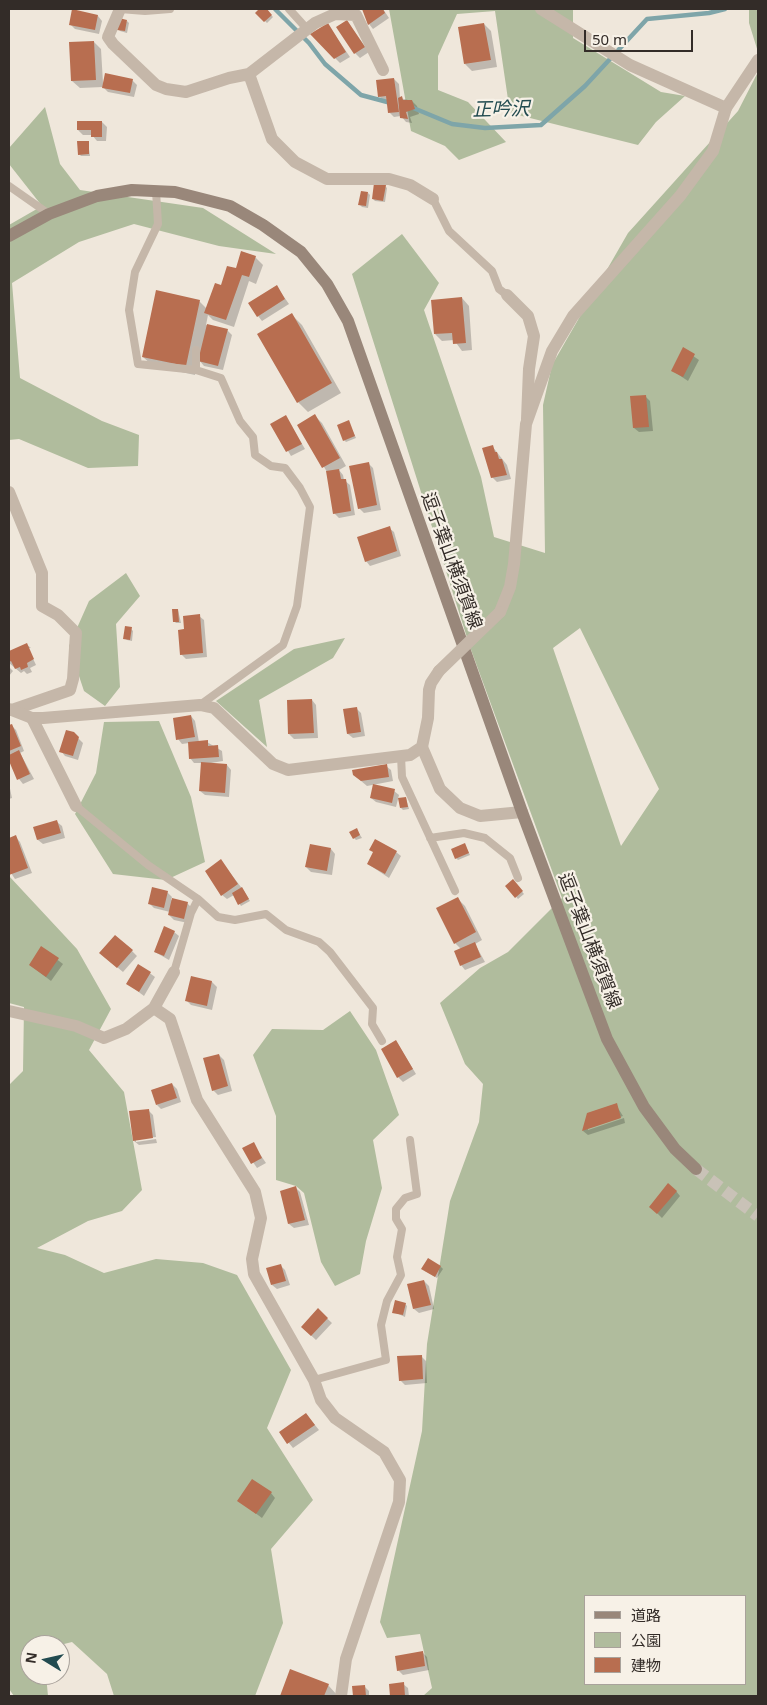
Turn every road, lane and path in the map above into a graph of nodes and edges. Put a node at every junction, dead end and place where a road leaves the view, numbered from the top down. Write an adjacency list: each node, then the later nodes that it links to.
1 (120, 9): 2 (lane); 8 (street)
2 (170, 9)
3 (289, 9): 5 (lane)
4 (541, 9): 9 (street)
5 (308, 30): 7 (street); 8 (street)
6 (758, 60): 9 (street)
7 (383, 70)
8 (249, 74): 12 (street)
9 (726, 108): 18 (street)
10 (9, 186): 13 (lane)
11 (156, 191): 13 (main road, 逗子葉山横須賀線); 17 (lane); 26 (main road, 逗子葉山横須賀線)
12 (434, 199): 15 (lane)
13 (49, 214): 14 (main road, 逗子葉山横須賀線)
14 (9, 236)
15 (507, 295): 18 (street)
16 (196, 350): 17 (lane)
17 (196, 370): 20 (lane)
18 (526, 424): 23 (street, bridge)
19 (9, 492): 21 (street)
20 (200, 705): 22 (street); 24 (street)
21 (11, 710): 22 (street)
22 (32, 718): 25 (street)
23 (422, 747): 24 (street); 26 (street)
24 (401, 756): 27 (lane)
25 (76, 806): 30 (lane)
26 (522, 812): 36 (main road, 逗子葉山横須賀線)
27 (430, 838): 28 (lane); 29 (lane)
28 (518, 878)
29 (455, 891)
30 (198, 899): 31 (lane); 34 (lane)
31 (174, 972): 32 (street)
32 (154, 1008): 33 (street); 37 (street)
33 (9, 1011)
34 (382, 1041)
35 (410, 1140): 37 (lane)
36 (696, 1169)
37 (314, 1380): 38 (street)
38 (341, 1696)

